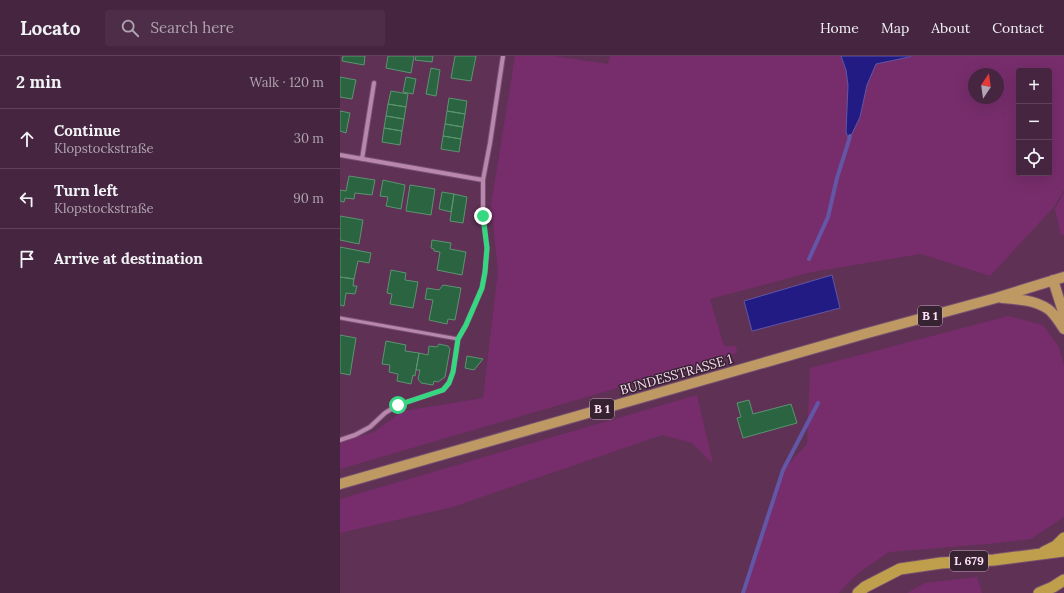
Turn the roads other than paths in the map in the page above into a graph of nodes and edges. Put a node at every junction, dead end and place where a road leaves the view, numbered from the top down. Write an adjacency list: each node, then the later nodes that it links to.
1 (503, 56): 5 (street)
2 (374, 83): 4 (street)
3 (340, 155): 4 (street)
4 (362, 159): 5 (street)
5 (484, 180): 12 (street)
6 (1064, 277): 7 (main road, B 1)
7 (1053, 280): 8 (main road, B 1); 9 (main road)
8 (996, 298): 11 (main road, B 1); 14 (main road, BUNDESSTRASSE 1 / B 1)
9 (1064, 315)
10 (340, 318): 12 (lane)
11 (1064, 329)
12 (458, 339): 13 (street)
13 (340, 440)
14 (340, 484)
15 (1064, 538): 17 (highway, L 679)
16 (1064, 551): 17 (highway, L 679)
17 (1038, 555): 19 (highway, L 679)
18 (1064, 580): 20 (highway)
19 (858, 593)
20 (1040, 593)

